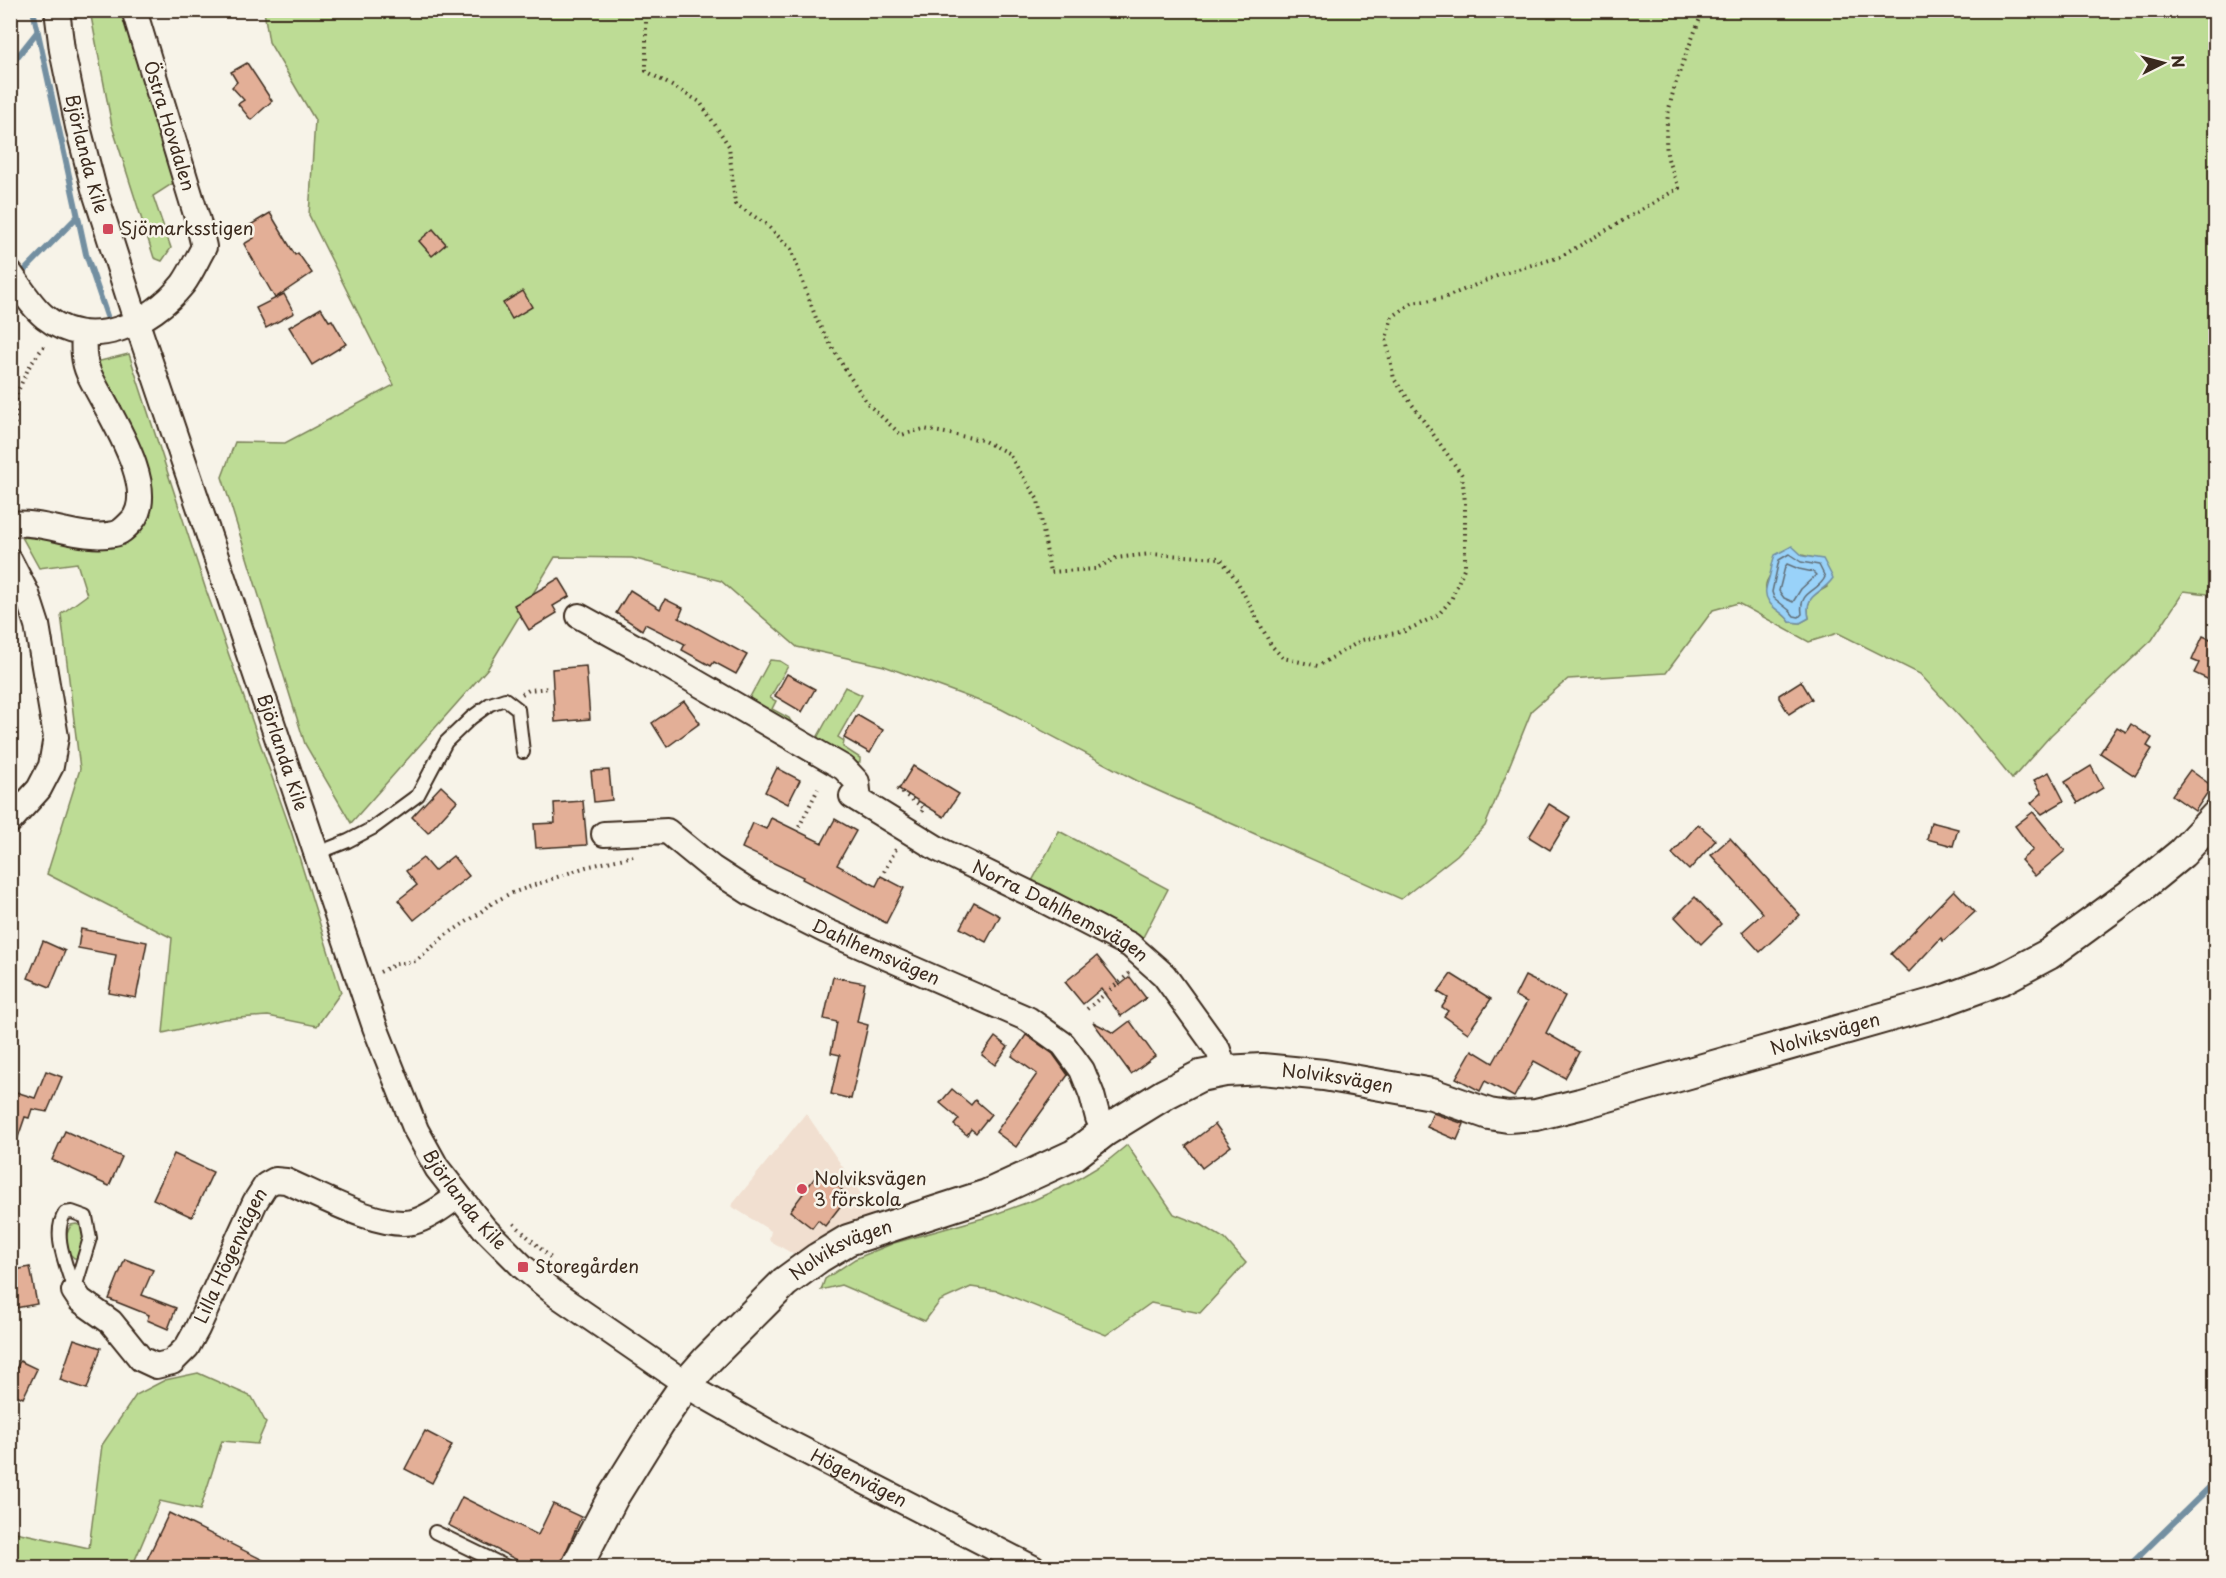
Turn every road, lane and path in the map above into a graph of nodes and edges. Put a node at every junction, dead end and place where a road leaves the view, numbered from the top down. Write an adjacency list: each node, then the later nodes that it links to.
1 (57, 10): 7 (street, Björlanda Kile)
2 (134, 10): 7 (street, Östra Hovdalen)
3 (646, 10): 4 (path)
4 (1703, 10)
5 (10, 273): 6 (street)
6 (53, 322): 8 (street); 9 (path)
7 (137, 323): 8 (street); 22 (street, Björlanda Kile)
8 (84, 334): 10 (street)
9 (10, 484)
10 (10, 524)
11 (10, 561): 18 (street)
12 (579, 616): 23 (street, Norra Dahlhemsvägen)
13 (550, 688): 14 (path)
14 (509, 702): 15 (lane); 22 (lane)
15 (523, 752)
16 (818, 789): 19 (path)
17 (2216, 816): 26 (street, Nolviksvägen)
18 (10, 821)
19 (799, 827)
20 (638, 832): 21 (street, Dahlhemsvägen); 24 (path); 27 (street, Dahlhemsvägen)
21 (604, 834)
22 (315, 854): 28 (street, Björlanda Kile)
23 (1147, 960): 25 (path); 26 (street, Norra Dahlhemsvägen)
24 (386, 969)
25 (1087, 1009)
26 (1225, 1071): 27 (street, Nolviksvägen)
27 (1105, 1131): 32 (street, Nolviksvägen)
28 (458, 1196): 31 (street, Lilla Högenvägen); 32 (street, Björlanda Kile)
29 (506, 1218): 30 (path)
30 (555, 1262)
31 (74, 1291): 31 (lane)
32 (686, 1384): 35 (street, Nolviksvägen); 36 (street, Högenvägen)
33 (435, 1532): 34 (lane)
34 (509, 1568)
35 (576, 1568)
36 (1034, 1568)

